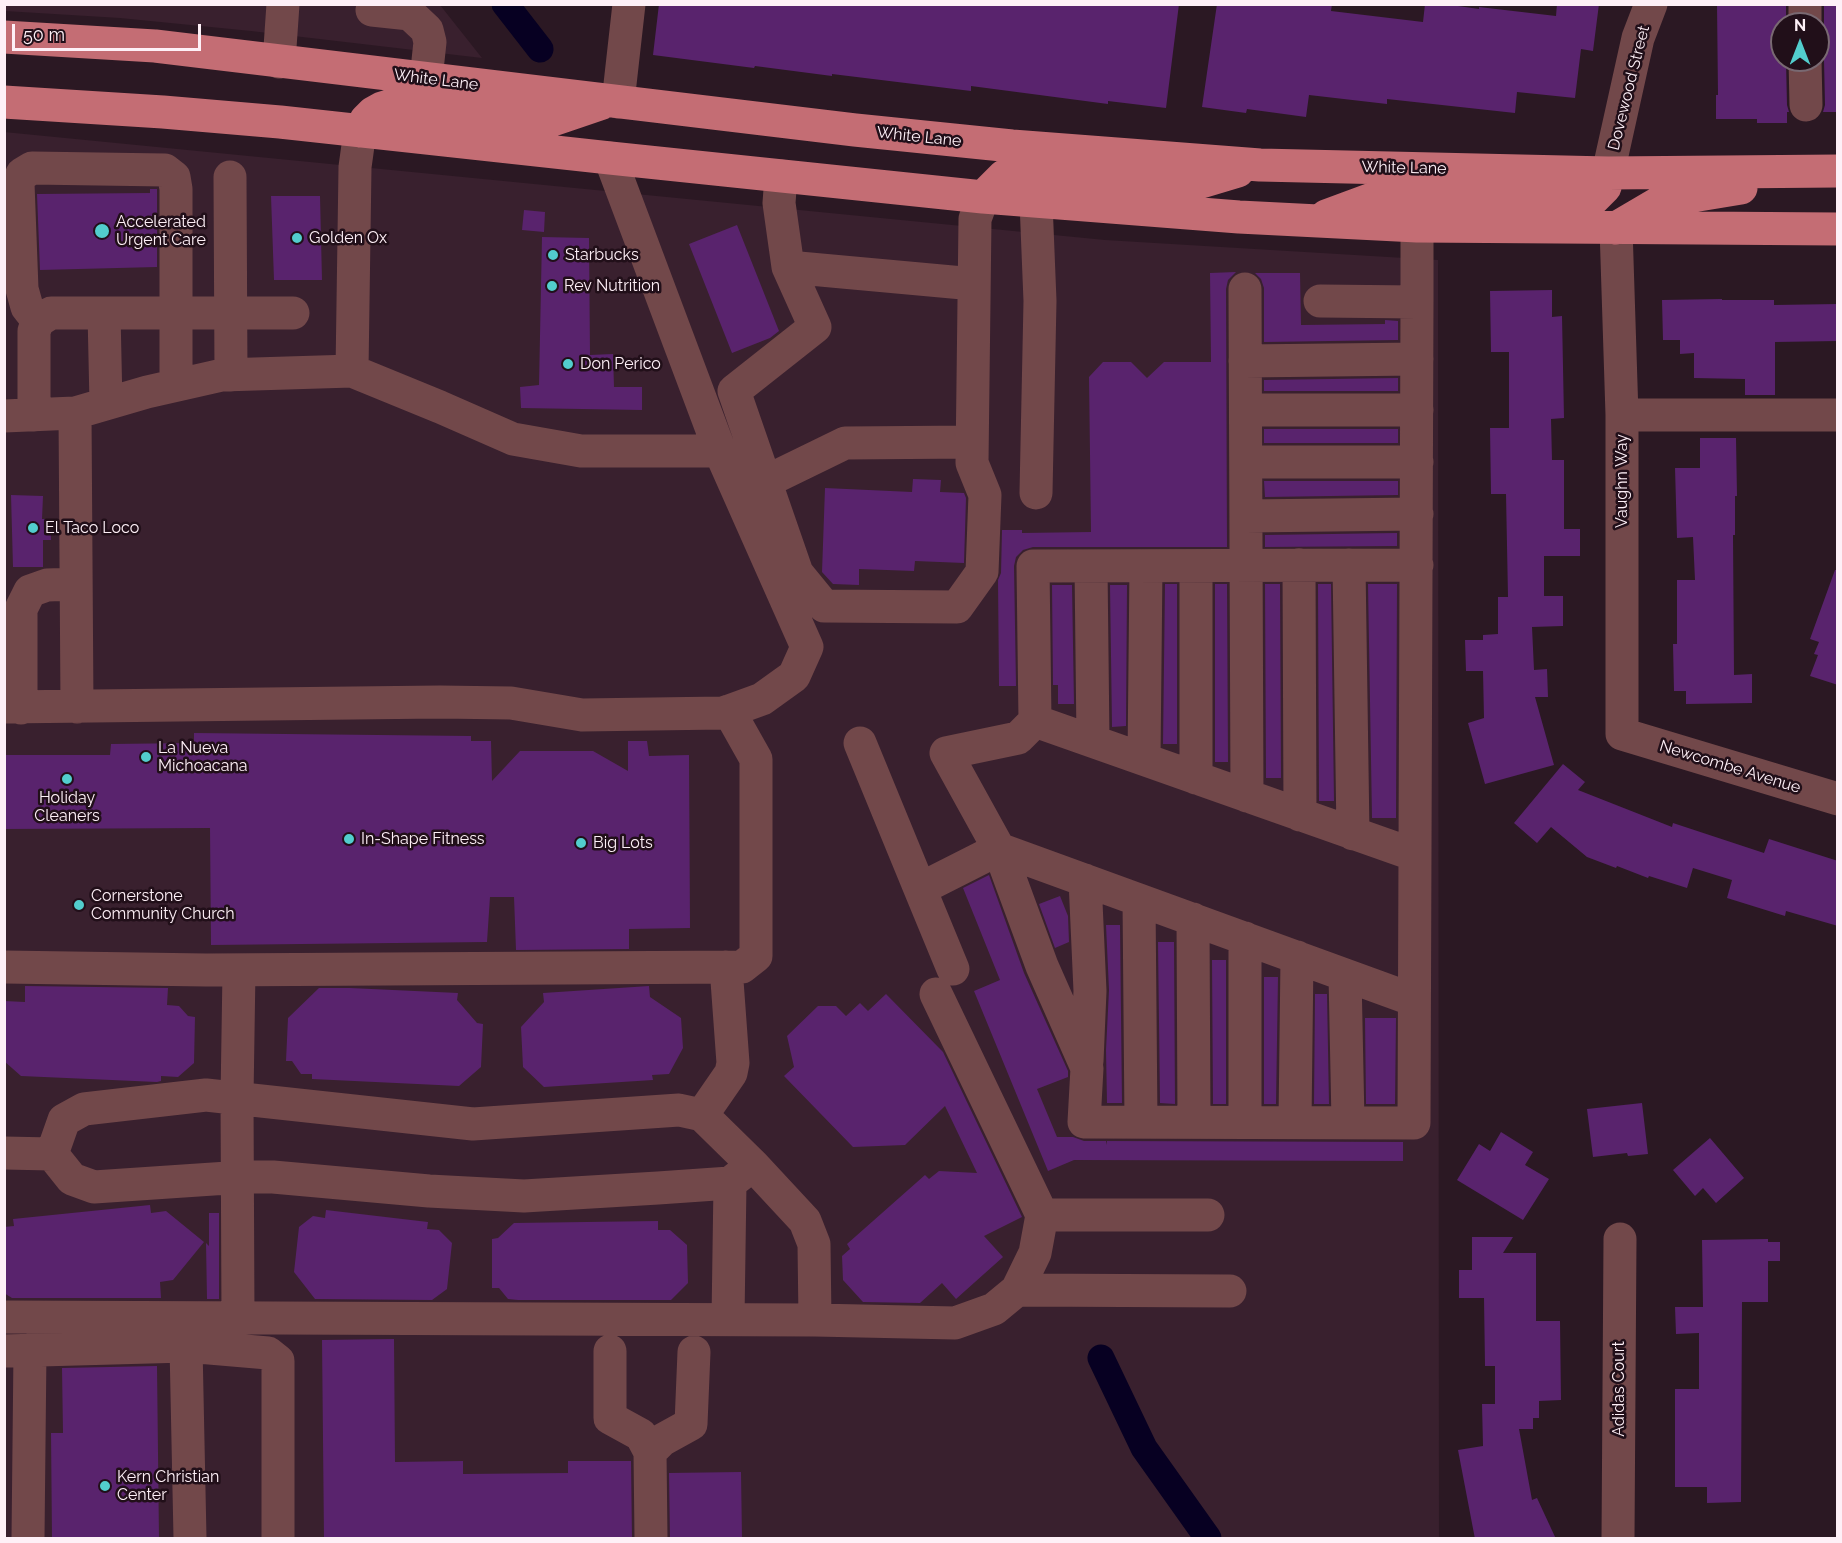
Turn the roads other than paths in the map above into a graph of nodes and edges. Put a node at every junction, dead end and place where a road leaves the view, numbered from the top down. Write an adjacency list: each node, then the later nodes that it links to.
1 (283, 4): 6 (street)
2 (629, 4): 10 (street)
3 (1651, 4): 16 (street, Dovewood Street)
4 (396, 8): 8 (street)
5 (4, 38): 6 (main road, White Lane)
6 (279, 62): 8 (main road, White Lane)
7 (1805, 72): 11 (street)
8 (426, 79): 10 (main road, White Lane)
9 (4, 102): 12 (main road)
10 (612, 102): 12 (main road); 14 (main road, White Lane)
11 (1806, 105)
12 (360, 131): 13 (main road); 37 (street)
13 (610, 158): 17 (main road); 47 (street)
14 (1260, 165): 16 (main road, White Lane); 19 (main road)
15 (1838, 172): 16 (main road, White Lane); 23 (main road)
16 (1608, 173): 21 (main road)
17 (781, 176): 19 (main road); 25 (street)
18 (230, 177): 33 (street)
19 (983, 197): 20 (main road); 26 (street)
20 (1036, 201): 21 (main road); 51 (street)
21 (1313, 220): 22 (main road)
22 (1417, 226): 23 (main road); 29 (street)
23 (1616, 228): 24 (main road); 44 (street, Vaughn Way)
24 (1838, 229)
25 (788, 267): 26 (street); 50 (street)
26 (974, 284): 46 (street)
27 (1245, 289): 36 (street)
28 (1320, 301): 29 (street)
29 (1417, 302): 35 (street)
30 (175, 313): 32 (street); 33 (street); 34 (street); 39 (street)
31 (294, 313): 33 (street)
32 (104, 314): 34 (street); 40 (street)
33 (231, 314): 38 (street)
34 (38, 321): 43 (street)
35 (1417, 359): 36 (street); 42 (street)
36 (1245, 361): 41 (street)
37 (352, 371): 38 (street); 47 (street)
38 (231, 375): 39 (street)
39 (176, 385): 40 (street)
40 (91, 409): 43 (street); 61 (street)
41 (1246, 410): 42 (street); 48 (street)
42 (1417, 410): 49 (street)
43 (19, 415)
44 (1622, 415): 45 (street); 66 (street, Vaughn Way)
45 (1838, 416)
46 (972, 442): 50 (street); 50 (street)
47 (720, 451): 64 (street)
48 (1246, 462): 49 (street); 53 (street)
49 (1417, 462): 52 (street)
50 (765, 482)
51 (1036, 493)
52 (1417, 514): 53 (street); 60 (street)
53 (1246, 516): 57 (street)
54 (1091, 566): 55 (street); 65 (street); 67 (street)
55 (1146, 566): 56 (street); 69 (street)
56 (1196, 566): 57 (street); 70 (street)
57 (1246, 566): 58 (street); 71 (street)
58 (1299, 566): 59 (street); 73 (street)
59 (1349, 566): 60 (street); 74 (street)
60 (1416, 566): 76 (street)
61 (76, 584): 62 (street); 63 (street)
62 (13, 707): 63 (street)
63 (77, 707): 64 (street)
64 (729, 711): 84 (street)
65 (1035, 721): 67 (street); 75 (street)
66 (1622, 734): 72 (street, Newcombe Avenue)
67 (1092, 741): 69 (street)
68 (860, 743): 78 (street)
69 (1144, 759): 70 (street)
70 (1196, 778): 71 (street)
71 (1247, 796): 73 (street)
72 (1838, 799)
73 (1300, 814): 74 (street)
74 (1353, 834): 76 (street)
75 (999, 849): 77 (street); 78 (street); 88 (street)
76 (1415, 855): 87 (street)
77 (1085, 880): 79 (street); 88 (street)
78 (920, 889): 100 (street)
79 (1139, 900): 80 (street); 91 (street)
80 (1192, 919): 81 (street); 92 (street)
81 (1245, 938): 82 (street); 93 (street)
82 (1297, 957): 86 (street); 94 (street)
83 (4, 967): 85 (street)
84 (726, 967): 85 (street); 90 (street)
85 (239, 970): 89 (street)
86 (1345, 975): 87 (street); 95 (street)
87 (1414, 1000): 95 (street)
88 (1087, 1068): 91 (street)
89 (237, 1098): 90 (street); 97 (street); 99 (street)
90 (702, 1115): 98 (street)
91 (1142, 1122): 92 (street)
92 (1194, 1122): 93 (street)
93 (1245, 1122): 94 (street)
94 (1295, 1122): 95 (street)
95 (1348, 1122)
96 (4, 1152): 97 (street)
97 (52, 1154): 99 (street)
98 (742, 1174): 99 (street); 107 (street); 108 (street)
99 (237, 1178): 106 (street)
100 (1042, 1215): 101 (street); 103 (street)
101 (1208, 1215)
102 (1620, 1239): 118 (street, Adidas Court)
103 (1017, 1290): 104 (street); 108 (street)
104 (1230, 1291)
105 (4, 1317): 106 (street)
106 (238, 1318): 107 (street)
107 (728, 1319): 108 (street)
108 (815, 1320)
109 (186, 1346): 110 (street); 115 (street); 116 (street)
110 (17, 1351): 114 (street)
111 (610, 1351): 113 (street)
112 (694, 1352): 113 (street)
113 (650, 1452): 117 (street)
114 (28, 1539)
115 (190, 1539)
116 (278, 1539)
117 (651, 1539)
118 (1618, 1539)

